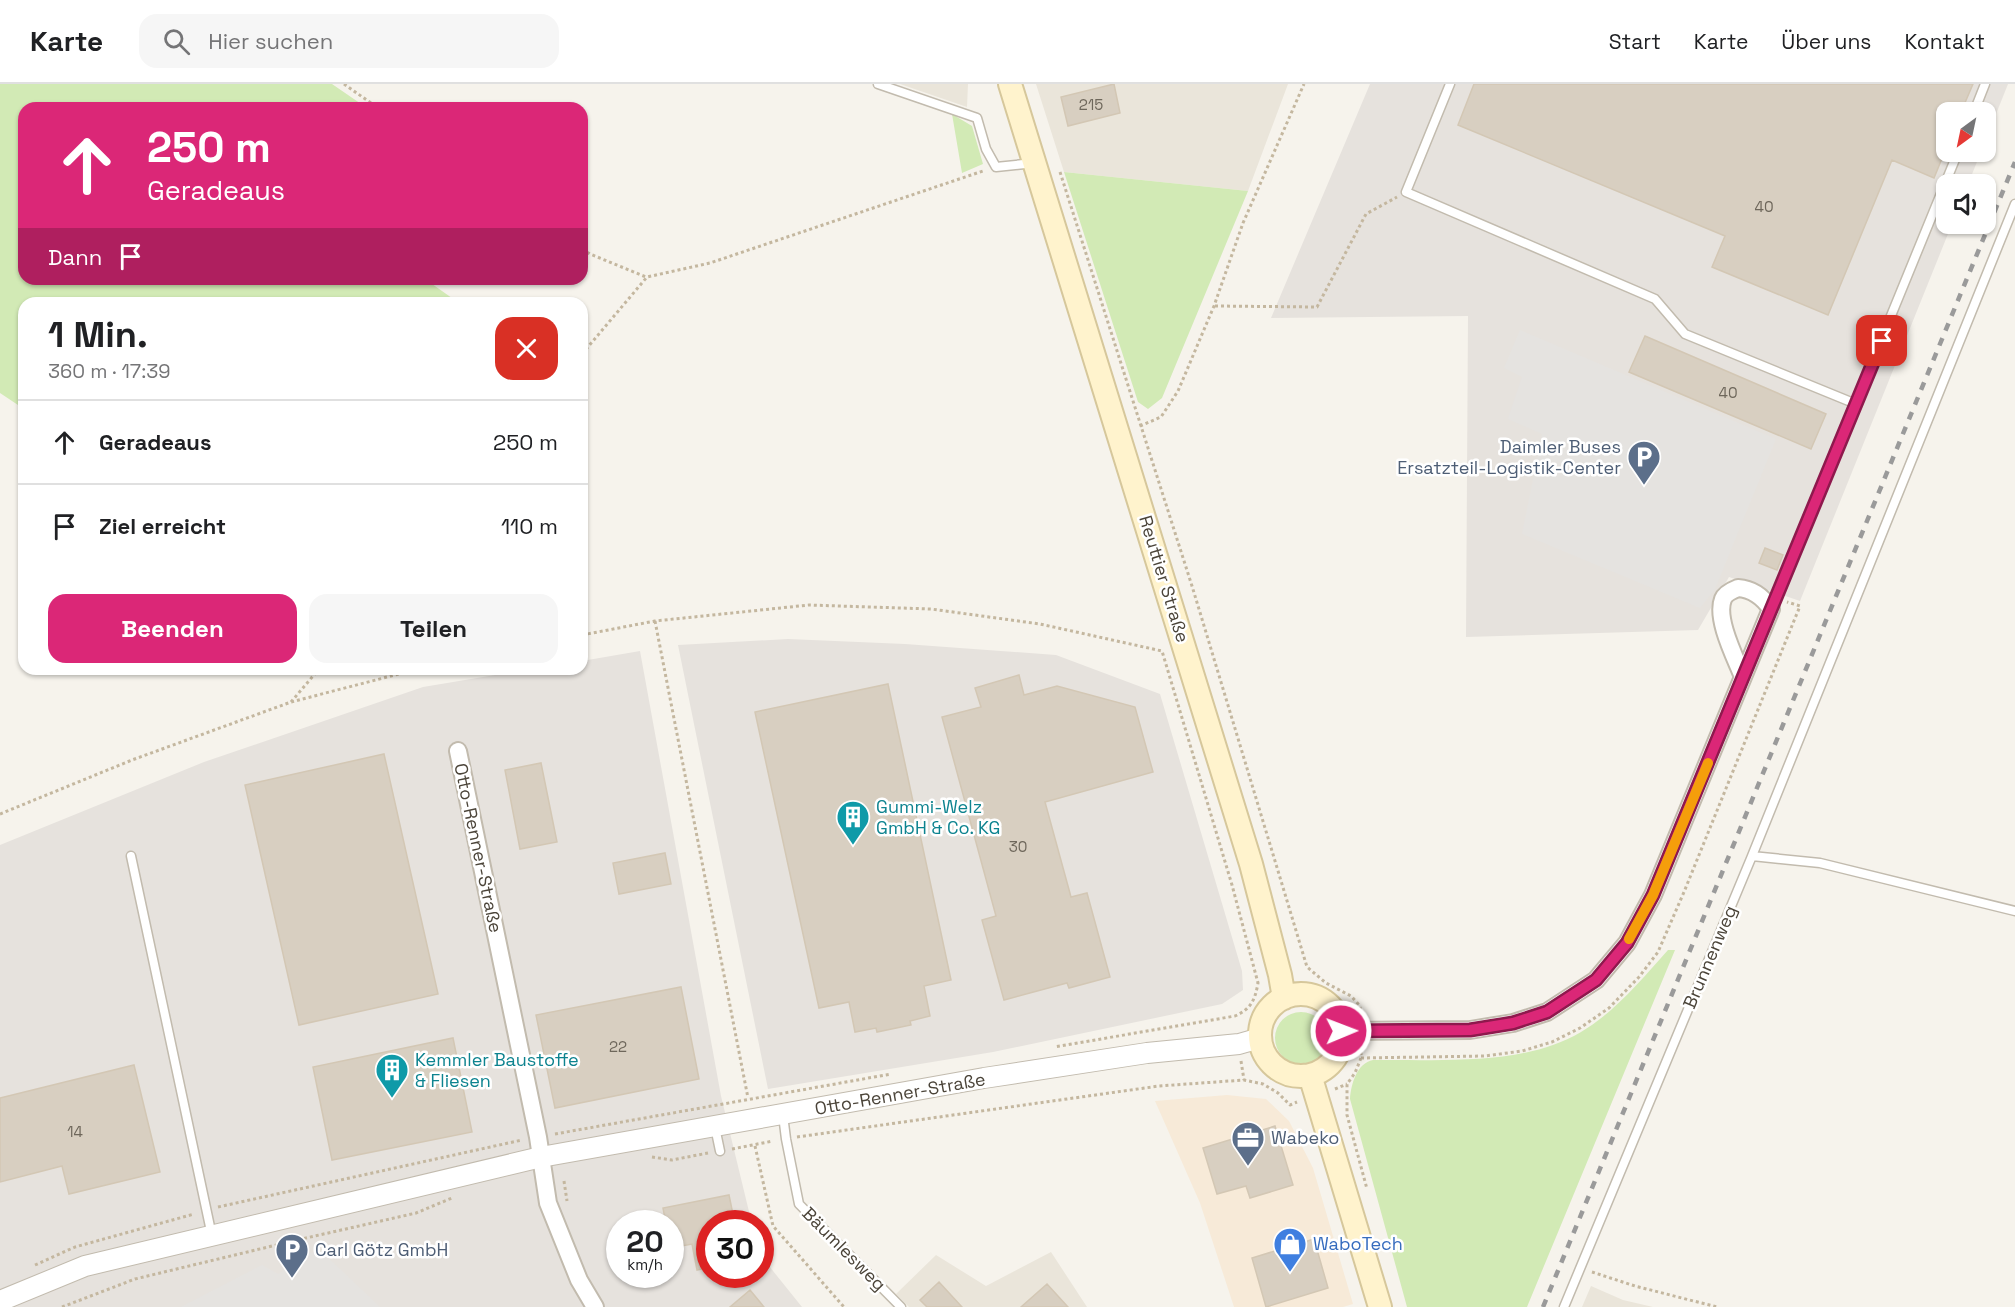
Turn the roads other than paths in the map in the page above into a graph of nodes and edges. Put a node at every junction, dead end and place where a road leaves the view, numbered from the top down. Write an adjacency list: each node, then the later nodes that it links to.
1 (878, 84): 7 (lane)
2 (1010, 84): 7 (main road, Reuttier Straße)
3 (1450, 84): 9 (lane)
4 (1986, 84): 5 (lane)
5 (1978, 102)
6 (1954, 162): 9 (lane)
7 (1034, 163): 16 (main road, Reuttier Straße)
8 (2015, 204): 14 (lane, Brunnenweg)
9 (1856, 404): 10 (lane)
10 (1771, 609): 11 (street); 11 (street)
11 (1743, 677): 17 (street)
12 (458, 751): 23 (street, Otto-Renner-Straße)
13 (131, 856): 24 (lane)
14 (1752, 856): 15 (lane); 29 (lane, Brunnenweg)
15 (2015, 911)
16 (1284, 998): 17 (main road); 18 (main road)
17 (1352, 1031): 19 (main road)
18 (1260, 1038): 19 (main road); 20 (street, Otto-Renner-Straße)
19 (1310, 1075): 28 (main road)
20 (783, 1115): 21 (street, Otto-Renner-Straße); 27 (lane, Bäumlesweg)
21 (715, 1127): 22 (lane); 23 (street, Otto-Renner-Straße)
22 (720, 1151)
23 (543, 1164): 24 (street, Otto-Renner-Straße); 26 (street)
24 (212, 1237): 25 (street, Otto-Renner-Straße)
25 (0, 1301)
26 (595, 1307)
27 (901, 1307)
28 (1380, 1307)
29 (1564, 1307)

